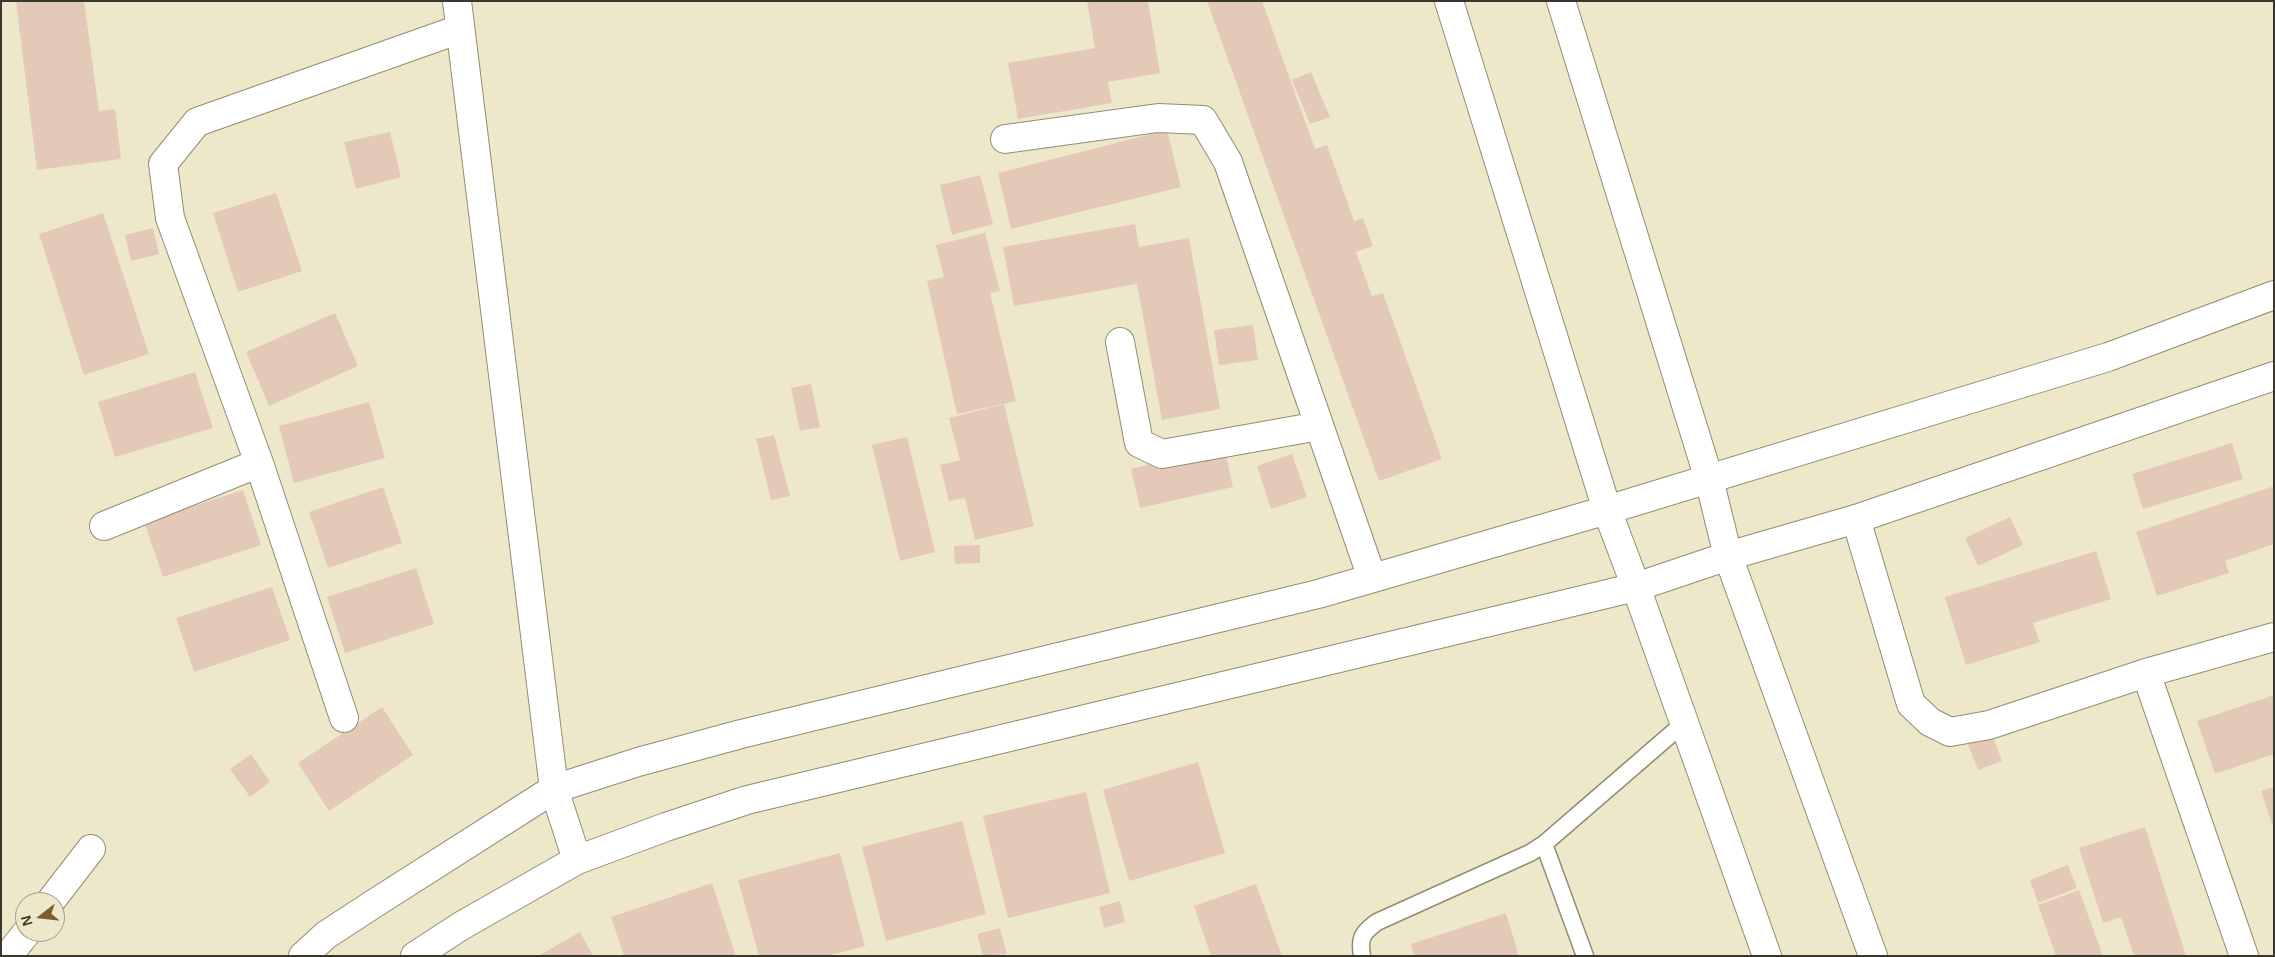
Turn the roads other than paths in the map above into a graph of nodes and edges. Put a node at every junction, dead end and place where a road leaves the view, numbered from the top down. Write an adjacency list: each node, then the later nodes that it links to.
1 (457, 1): 4 (street)
2 (1449, 1): 12 (street)
3 (1561, 1): 11 (street)
4 (460, 29): 10 (street); 22 (street)
5 (1004, 139): 9 (street)
6 (2274, 294): 11 (street)
7 (1120, 342): 9 (street)
8 (2274, 376): 13 (street)
9 (1319, 426): 16 (street)
10 (259, 463): 14 (street); 20 (street)
11 (1709, 478): 12 (street); 15 (street)
12 (1607, 510): 16 (street); 17 (street)
13 (1856, 519): 15 (street); 19 (street)
14 (104, 526)
15 (1728, 556): 17 (street); 34 (street)
16 (1372, 578): 22 (street)
17 (1636, 587): 21 (street); 25 (street)
18 (2274, 637): 19 (street)
19 (2146, 673): 35 (street)
20 (344, 718)
21 (1684, 723): 23 (lane); 33 (street)
22 (554, 789): 25 (street); 29 (street)
23 (1544, 844): 31 (lane); 32 (lane)
24 (90, 849): 26 (street)
25 (576, 860): 30 (street)
26 (58, 892)
27 (18, 942): 28 (street)
28 (8, 956)
29 (303, 956)
30 (414, 956)
31 (1362, 956)
32 (1585, 956)
33 (1767, 956)
34 (1873, 956)
35 (2244, 956)

